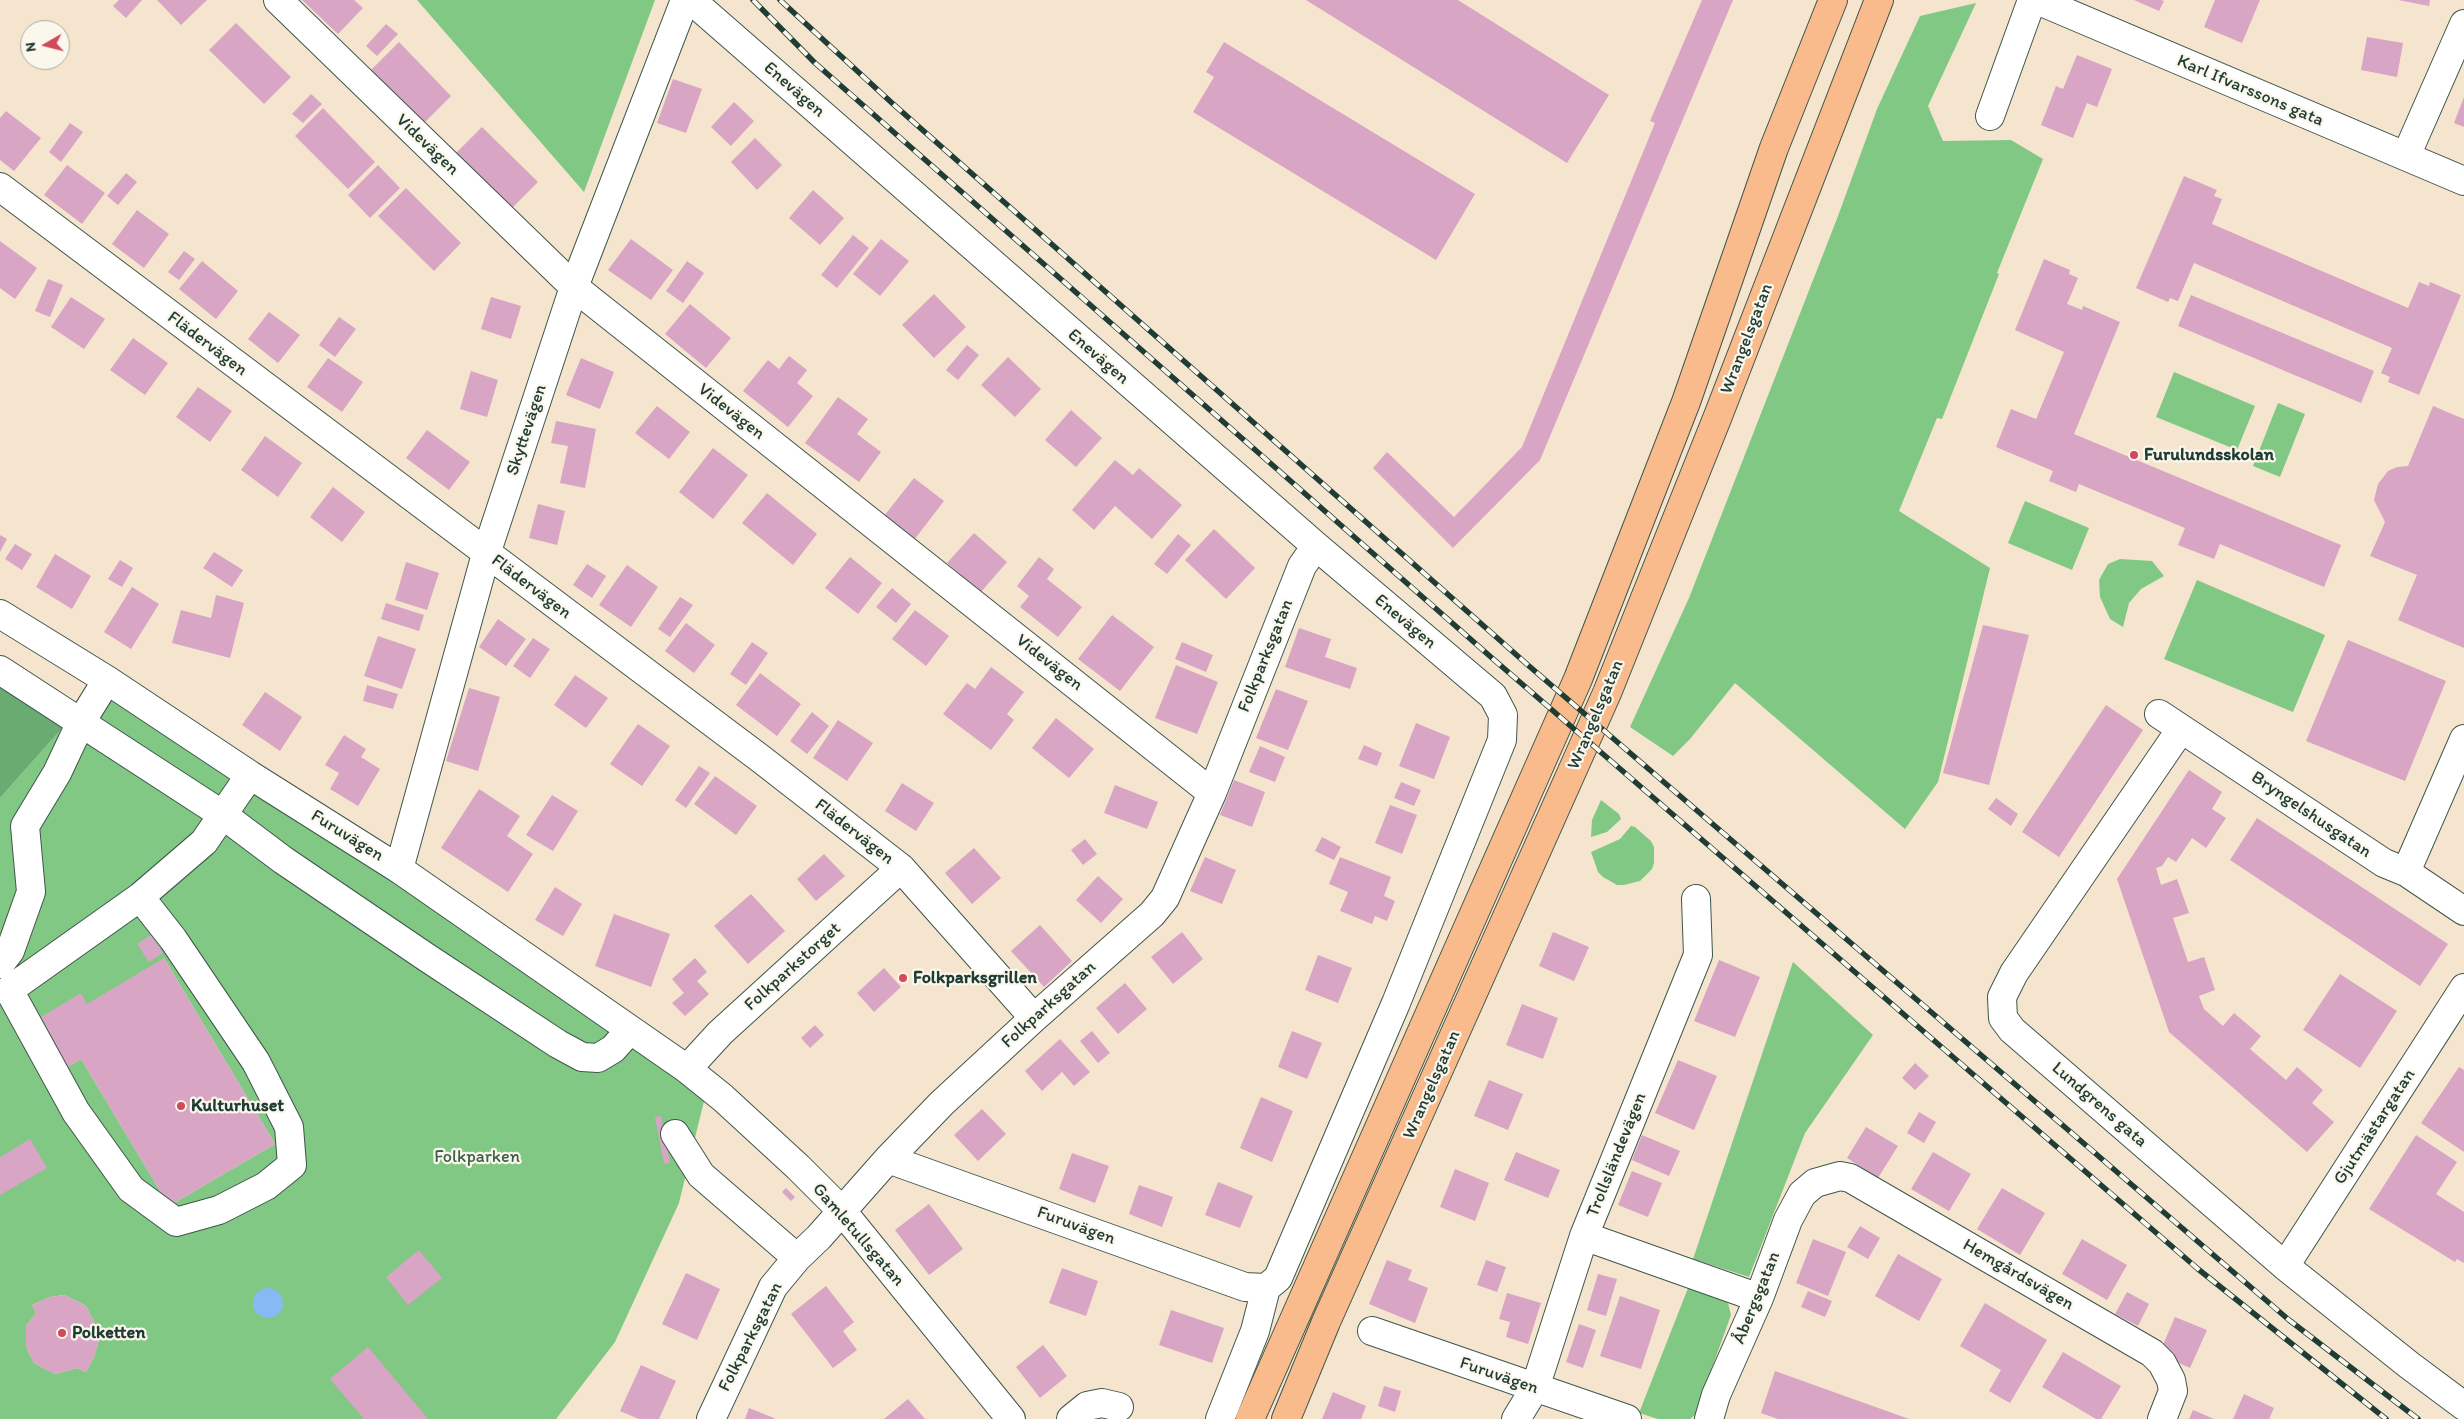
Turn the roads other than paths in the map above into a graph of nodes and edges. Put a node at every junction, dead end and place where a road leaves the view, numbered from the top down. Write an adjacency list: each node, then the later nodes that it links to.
1 (278, 0): 14 (street, Videvägen)
2 (685, 0): 14 (street, Skyttevägen)
3 (691, 0): 15 (street, Enevägen)
4 (1833, 0): 54 (main road, Wrangelsgatan)
5 (1879, 0): 55 (main road, Wrangelsgatan)
6 (2032, 0): 10 (street)
7 (2037, 0): 8 (street, Karl Ifvarssons gata)
8 (2071, 7): 11 (street, Karl Ifvarssons gata)
9 (2464, 24): 11 (street)
10 (1990, 116)
11 (2406, 156): 12 (street, Karl Ifvarssons gata)
12 (2464, 181)
13 (0, 187): 16 (street, Flädervägen)
14 (574, 287): 16 (street, Skyttevägen); 24 (street, Videvägen)
15 (1316, 546): 24 (street, Folkparksgatan); 44 (street, Enevägen)
16 (486, 554): 26 (street, Flädervägen); 27 (street, Skyttevägen)
17 (0, 614): 19 (street, Furuvägen)
18 (0, 670): 20 (street)
19 (107, 680): 20 (street); 23 (street, Furuvägen)
20 (81, 722): 25 (street); 32 (street)
21 (2170, 722): 28 (street, Bryngelshusgatan); 43 (street, Lundgrens gata)
22 (2464, 739): 28 (street)
23 (250, 775): 25 (street); 27 (street, Furuvägen)
24 (1212, 793): 34 (street, Folkparksgatan)
25 (223, 816): 29 (street); 35 (street)
26 (901, 868): 34 (street, Flädervägen); 36 (street, Folkparkstorget)
27 (399, 869): 35 (street, Furuvägen)
28 (2406, 872): 31 (street, Bryngelshusgatan)
29 (140, 897): 29 (street)
30 (1696, 898): 41 (street, Trollsländevägen)
31 (2464, 911)
32 (0, 964)
33 (2464, 988): 43 (street, Gjutmästargatan)
34 (1034, 1018): 38 (street, Folkparksgatan)
35 (630, 1030): 36 (street, Furuvägen)
36 (687, 1069): 40 (street, Gamletullsgatan)
37 (675, 1134): 42 (street)
38 (888, 1159): 40 (street, Folkparksgatan); 44 (street, Furuvägen)
39 (1815, 1182): 45 (street, Åbergsgatan); 59 (street, Hemgårdsvägen)
40 (842, 1211): 42 (street, Folkparksgatan); 50 (street, Gamletullsgatan)
41 (1584, 1236): 45 (street, Trollsländevägen); 47 (street)
42 (797, 1258): 51 (street, Folkparksgatan)
43 (2285, 1266): 48 (street, Lundgrens gata)
44 (1266, 1288): 53 (street)
45 (1759, 1298): 58 (street, Åbergsgatan)
46 (1372, 1331): 47 (street, Furuvägen)
47 (1535, 1388): 56 (street); 57 (street, Furuvägen)
48 (2464, 1406)
49 (1119, 1407): 52 (street)
50 (1007, 1418)
51 (711, 1419)
52 (1071, 1419)
53 (1220, 1419)
54 (1250, 1419)
55 (1286, 1419)
56 (1516, 1419)
57 (1628, 1419)
58 (1709, 1419)
59 (2162, 1419)

